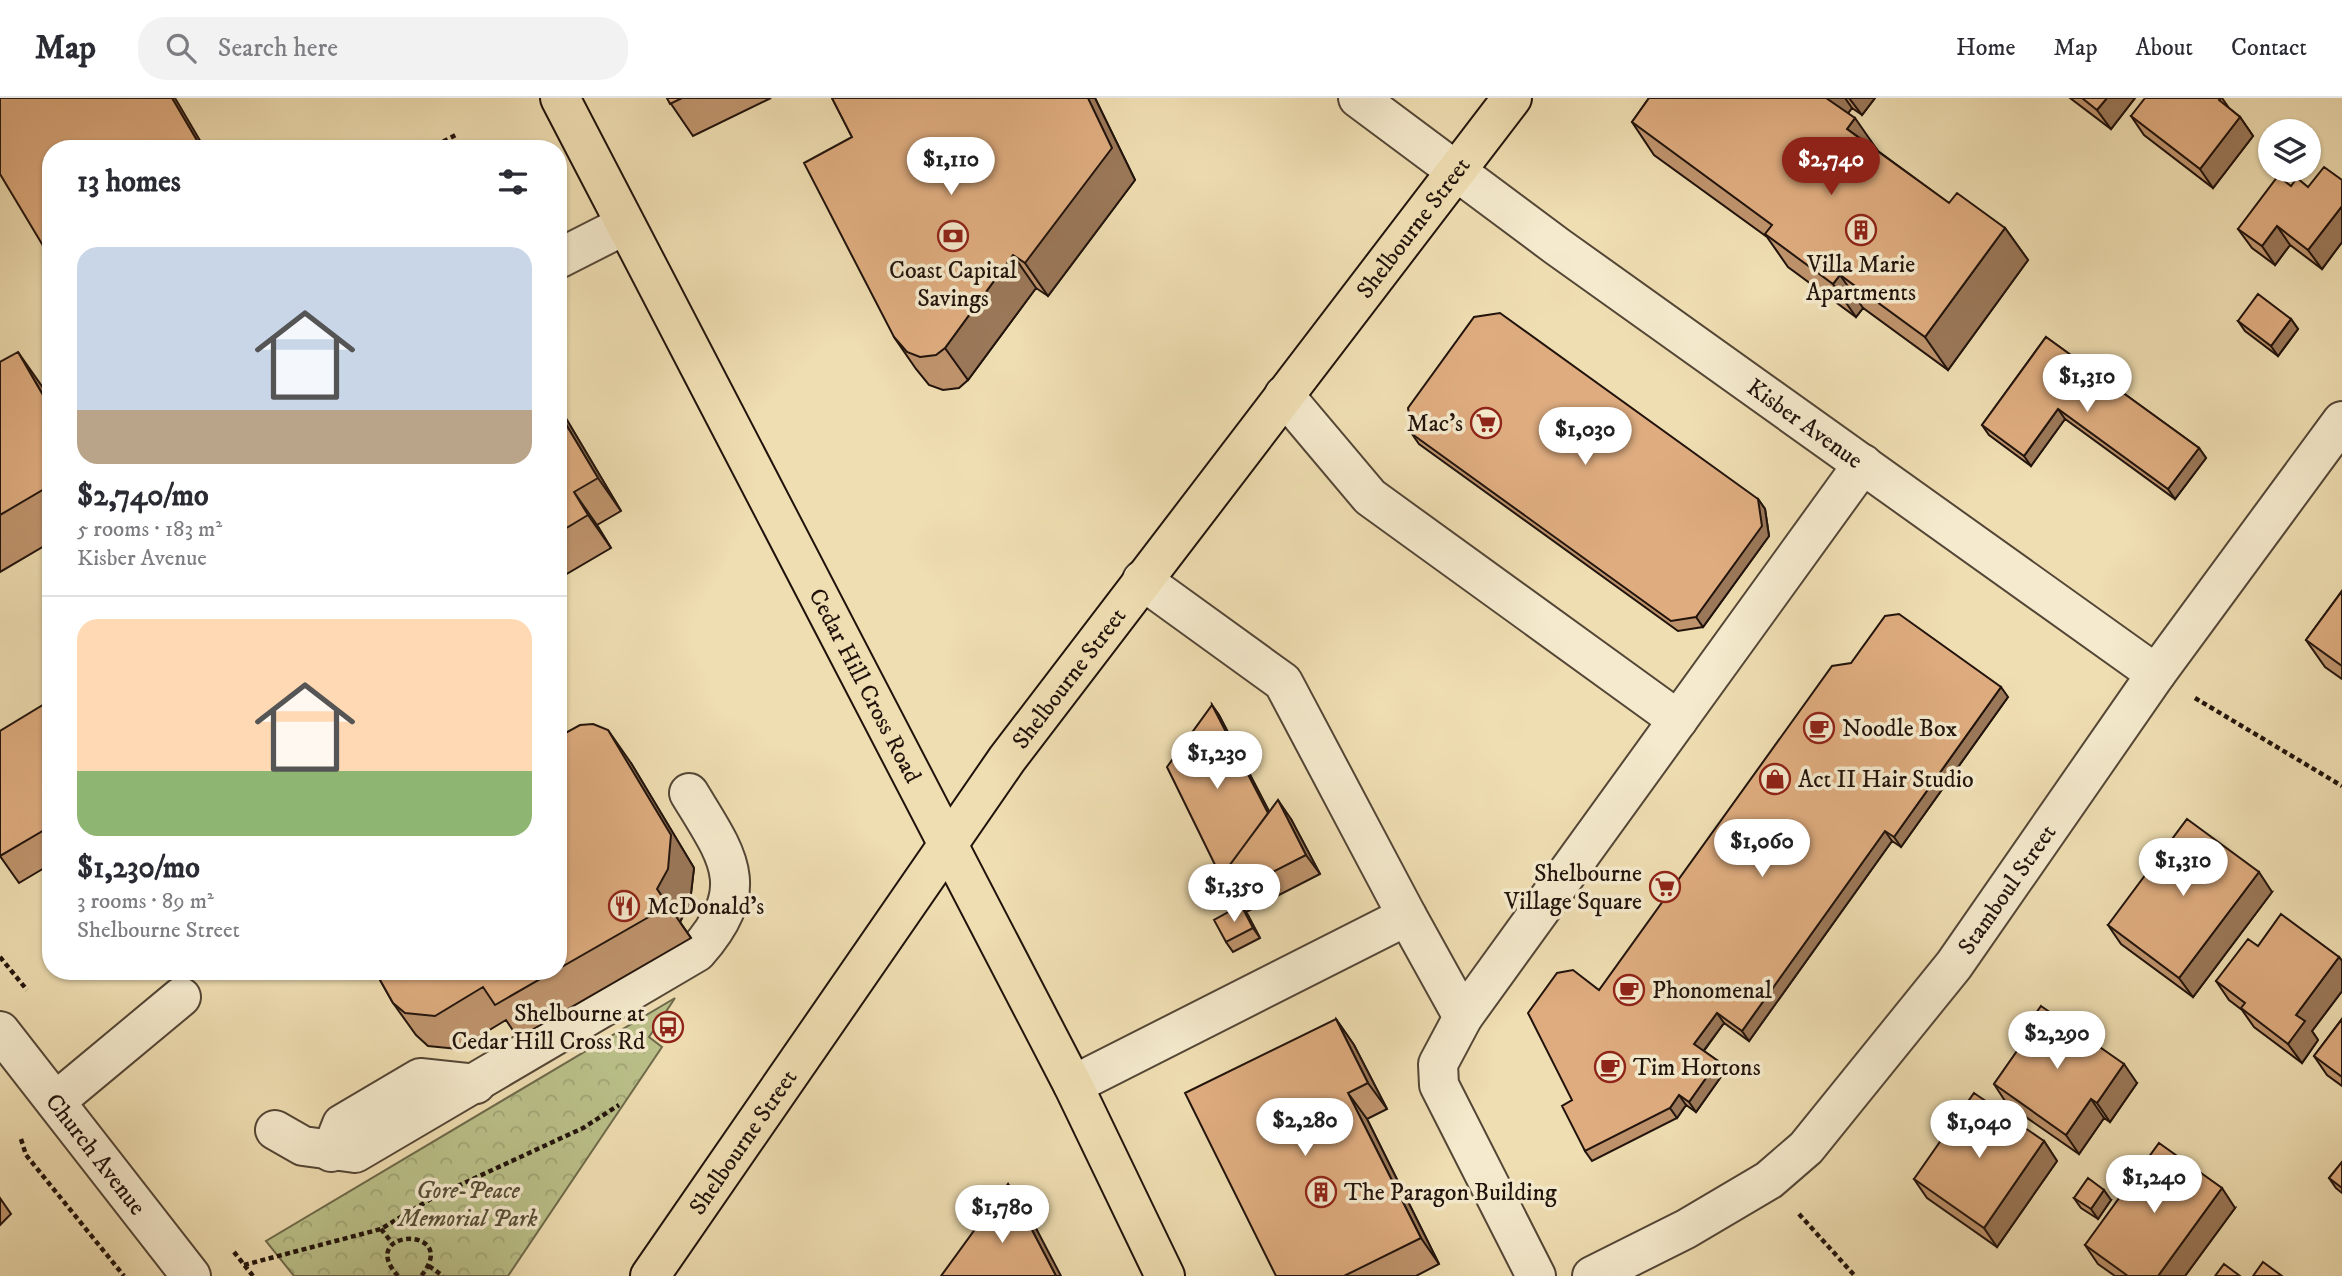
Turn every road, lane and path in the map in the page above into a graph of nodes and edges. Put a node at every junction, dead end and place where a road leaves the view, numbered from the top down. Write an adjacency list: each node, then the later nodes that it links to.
1 (560, 98): 7 (main road, Cedar Hill Cross Road)
2 (1358, 98): 6 (street, Kisber Avenue)
3 (1512, 98): 6 (main road, Shelbourne Street)
4 (458, 134): 5 (path)
5 (446, 140)
6 (1456, 170): 9 (main road, Shelbourne Street); 11 (street, Kisber Avenue)
7 (625, 225): 8 (street); 17 (main road, Cedar Hill Cross Road)
8 (567, 254)
9 (1284, 395): 12 (main road, Shelbourne Street); 14 (street)
10 (2342, 421): 13 (street, Stamboul Street)
11 (1863, 464): 13 (street, Kisber Avenue); 14 (street)
12 (1142, 580): 17 (main road, Shelbourne Street); 18 (street)
13 (2156, 674): 15 (path); 26 (street, Stamboul Street)
14 (1678, 720): 20 (street)
15 (2342, 786)
16 (689, 793): 25 (street)
17 (947, 844): 22 (main road, Cedar Hill Cross Road); 35 (main road, Shelbourne Street)
18 (1407, 916): 20 (street); 22 (street)
19 (181, 997): 23 (street)
20 (1463, 1017): 37 (street)
21 (0, 1031): 23 (street, Church Avenue)
22 (1073, 1085): 36 (main road, Cedar Hill Cross Road)
23 (57, 1101): 30 (street, Church Avenue)
24 (619, 1105): 27 (path)
25 (275, 1130)
26 (1769, 1180): 38 (street, Stamboul Street); 39 (path)
27 (381, 1229): 28 (path); 31 (path)
28 (393, 1244): 29 (path); 32 (path)
29 (429, 1266): 33 (path); 34 (path)
30 (191, 1276)
31 (253, 1276)
32 (398, 1276)
33 (421, 1276)
34 (443, 1276)
35 (650, 1276)
36 (1165, 1276)
37 (1536, 1276)
38 (1592, 1276)
39 (1855, 1276)

